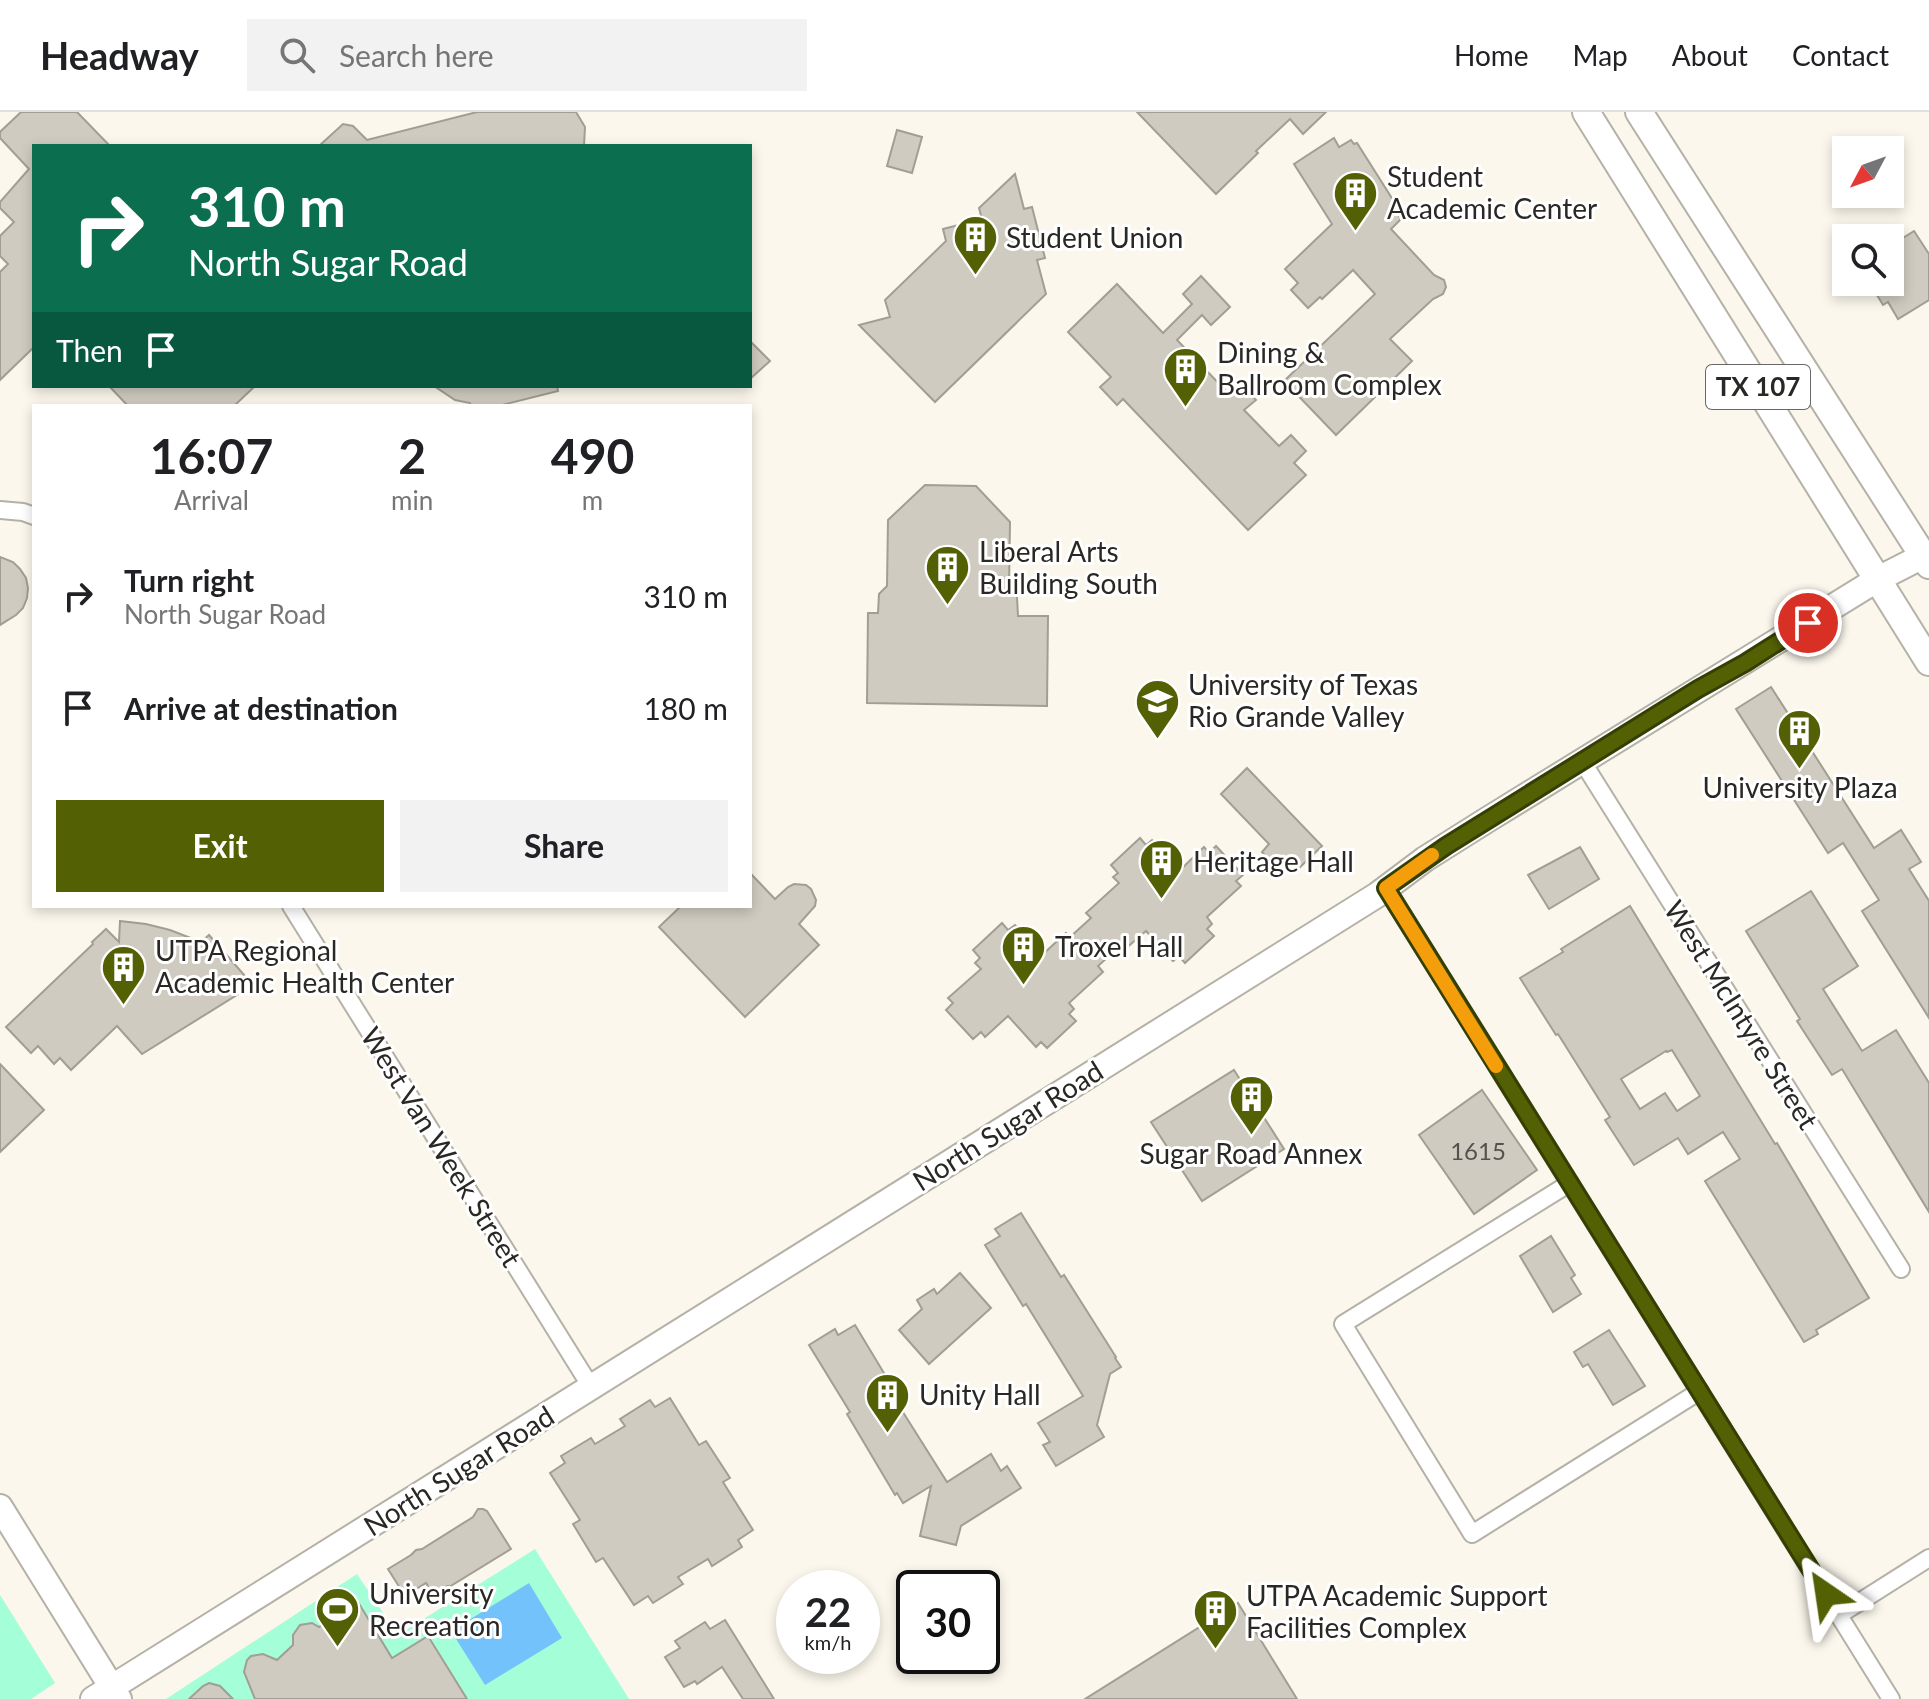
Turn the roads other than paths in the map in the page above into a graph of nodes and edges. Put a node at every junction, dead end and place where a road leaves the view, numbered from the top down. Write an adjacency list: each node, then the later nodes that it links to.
1 (1586, 112): 6 (main road, TX 107)
2 (1639, 112): 5 (main road, TX 107)
3 (0, 510): 4 (street)
4 (32, 515)
5 (1926, 560): 6 (street, North Sugar Road)
6 (1878, 579): 7 (main road, TX 107); 8 (street, North Sugar Road)
7 (1929, 662)
8 (1582, 761): 9 (street, North Sugar Road); 12 (street, West McIntyre Street)
9 (1386, 888): 11 (street); 13 (street, North Sugar Road)
10 (292, 908): 13 (street, West Van Week Street)
11 (1570, 1183): 14 (street); 14 (street)
12 (1901, 1269)
13 (591, 1387): 18 (street, North Sugar Road)
14 (1700, 1391): 17 (street)
15 (0, 1507): 18 (street)
16 (1929, 1558): 17 (street)
17 (1839, 1615): 19 (street)
18 (108, 1695)
19 (1891, 1699)

